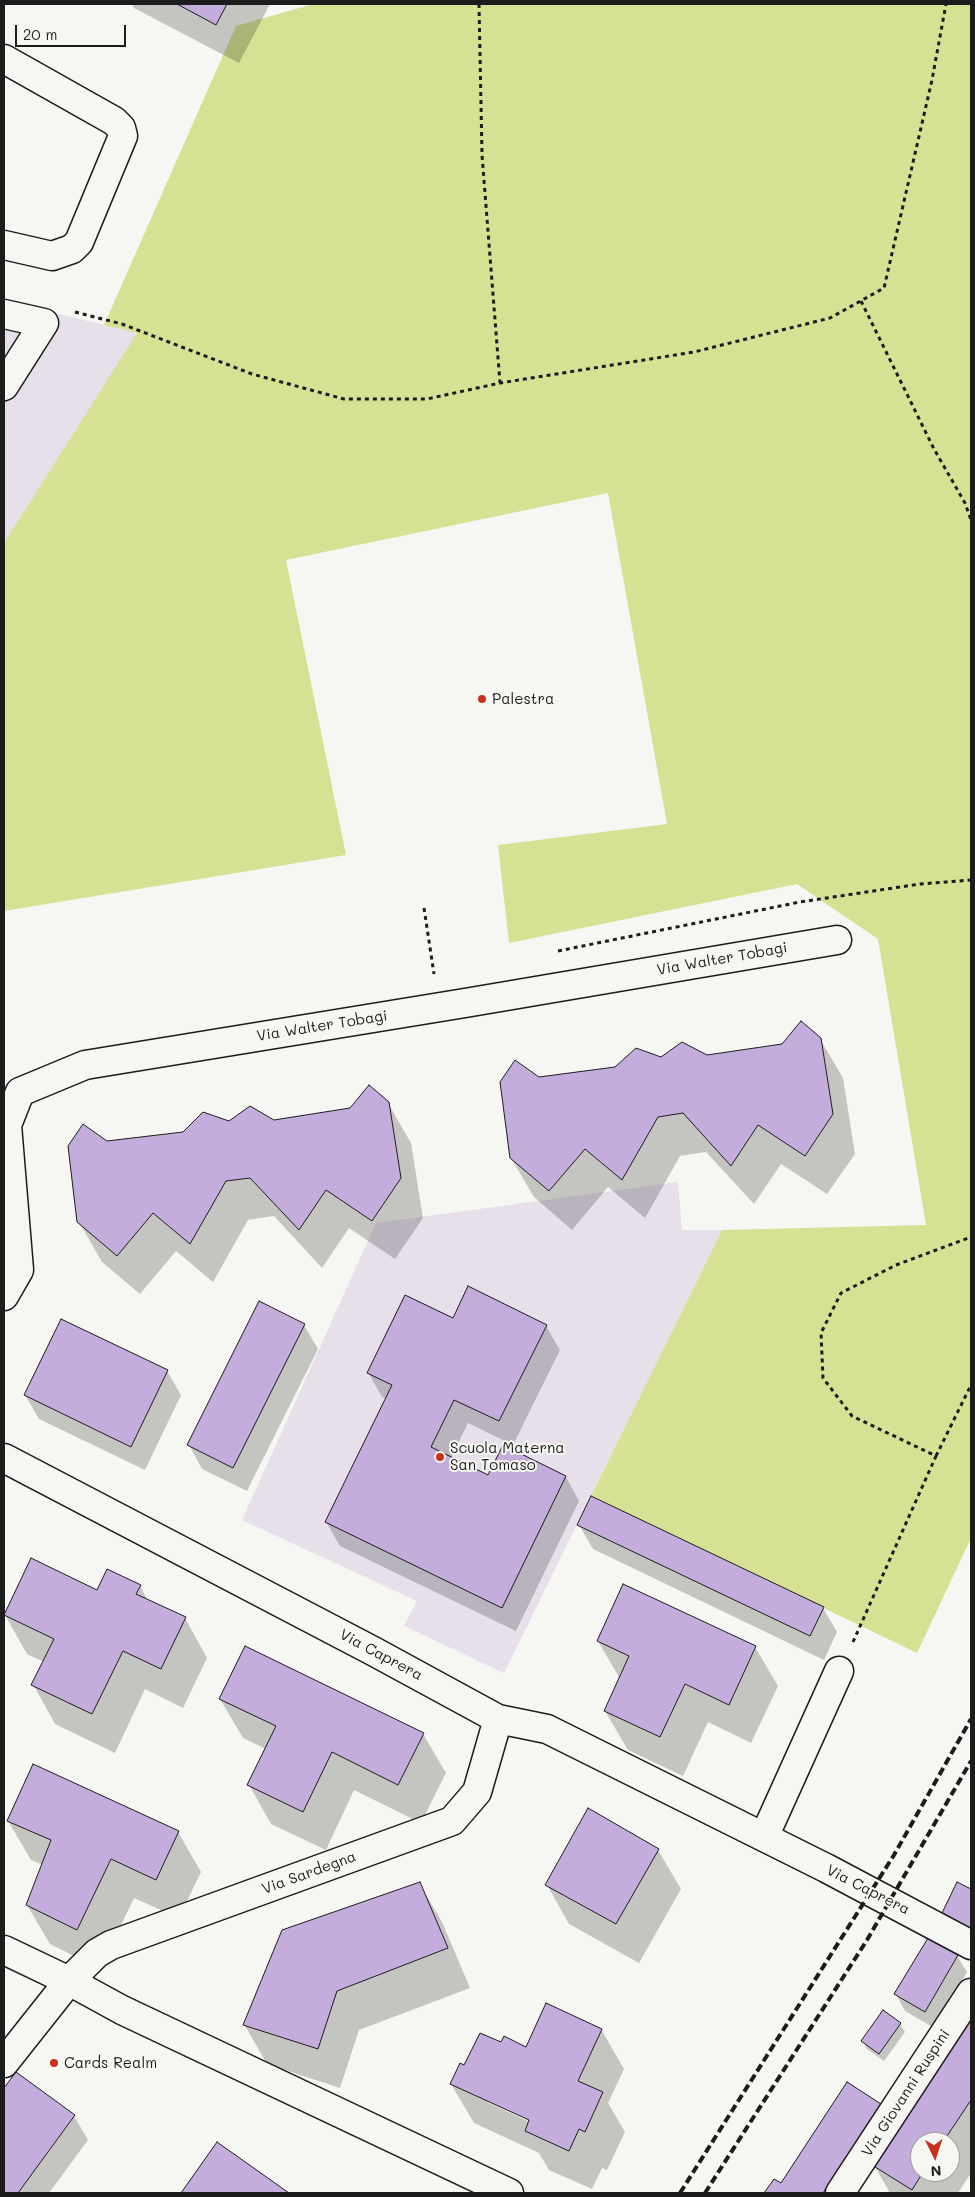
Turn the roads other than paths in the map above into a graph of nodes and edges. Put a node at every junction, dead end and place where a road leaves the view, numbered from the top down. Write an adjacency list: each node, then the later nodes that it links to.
1 (4, 59): 2 (street)
2 (4, 245)
3 (4, 314): 4 (street)
4 (4, 386)
5 (837, 940): 6 (street, Via Walter Tobagi)
6 (4, 1296)
7 (4, 1458): 9 (street, Via Caprera)
8 (839, 1671): 10 (street)
9 (498, 1719): 10 (street, Via Caprera); 13 (street, Via Sardegna)
10 (764, 1837): 11 (street, Via Caprera)
11 (971, 1945)
12 (4, 1950): 13 (street)
13 (69, 1981): 15 (street, Via Sardegna); 16 (street)
14 (971, 1993): 17 (street, Via Giovanni Ruspini)
15 (4, 2063)
16 (509, 2193)
17 (840, 2193)

